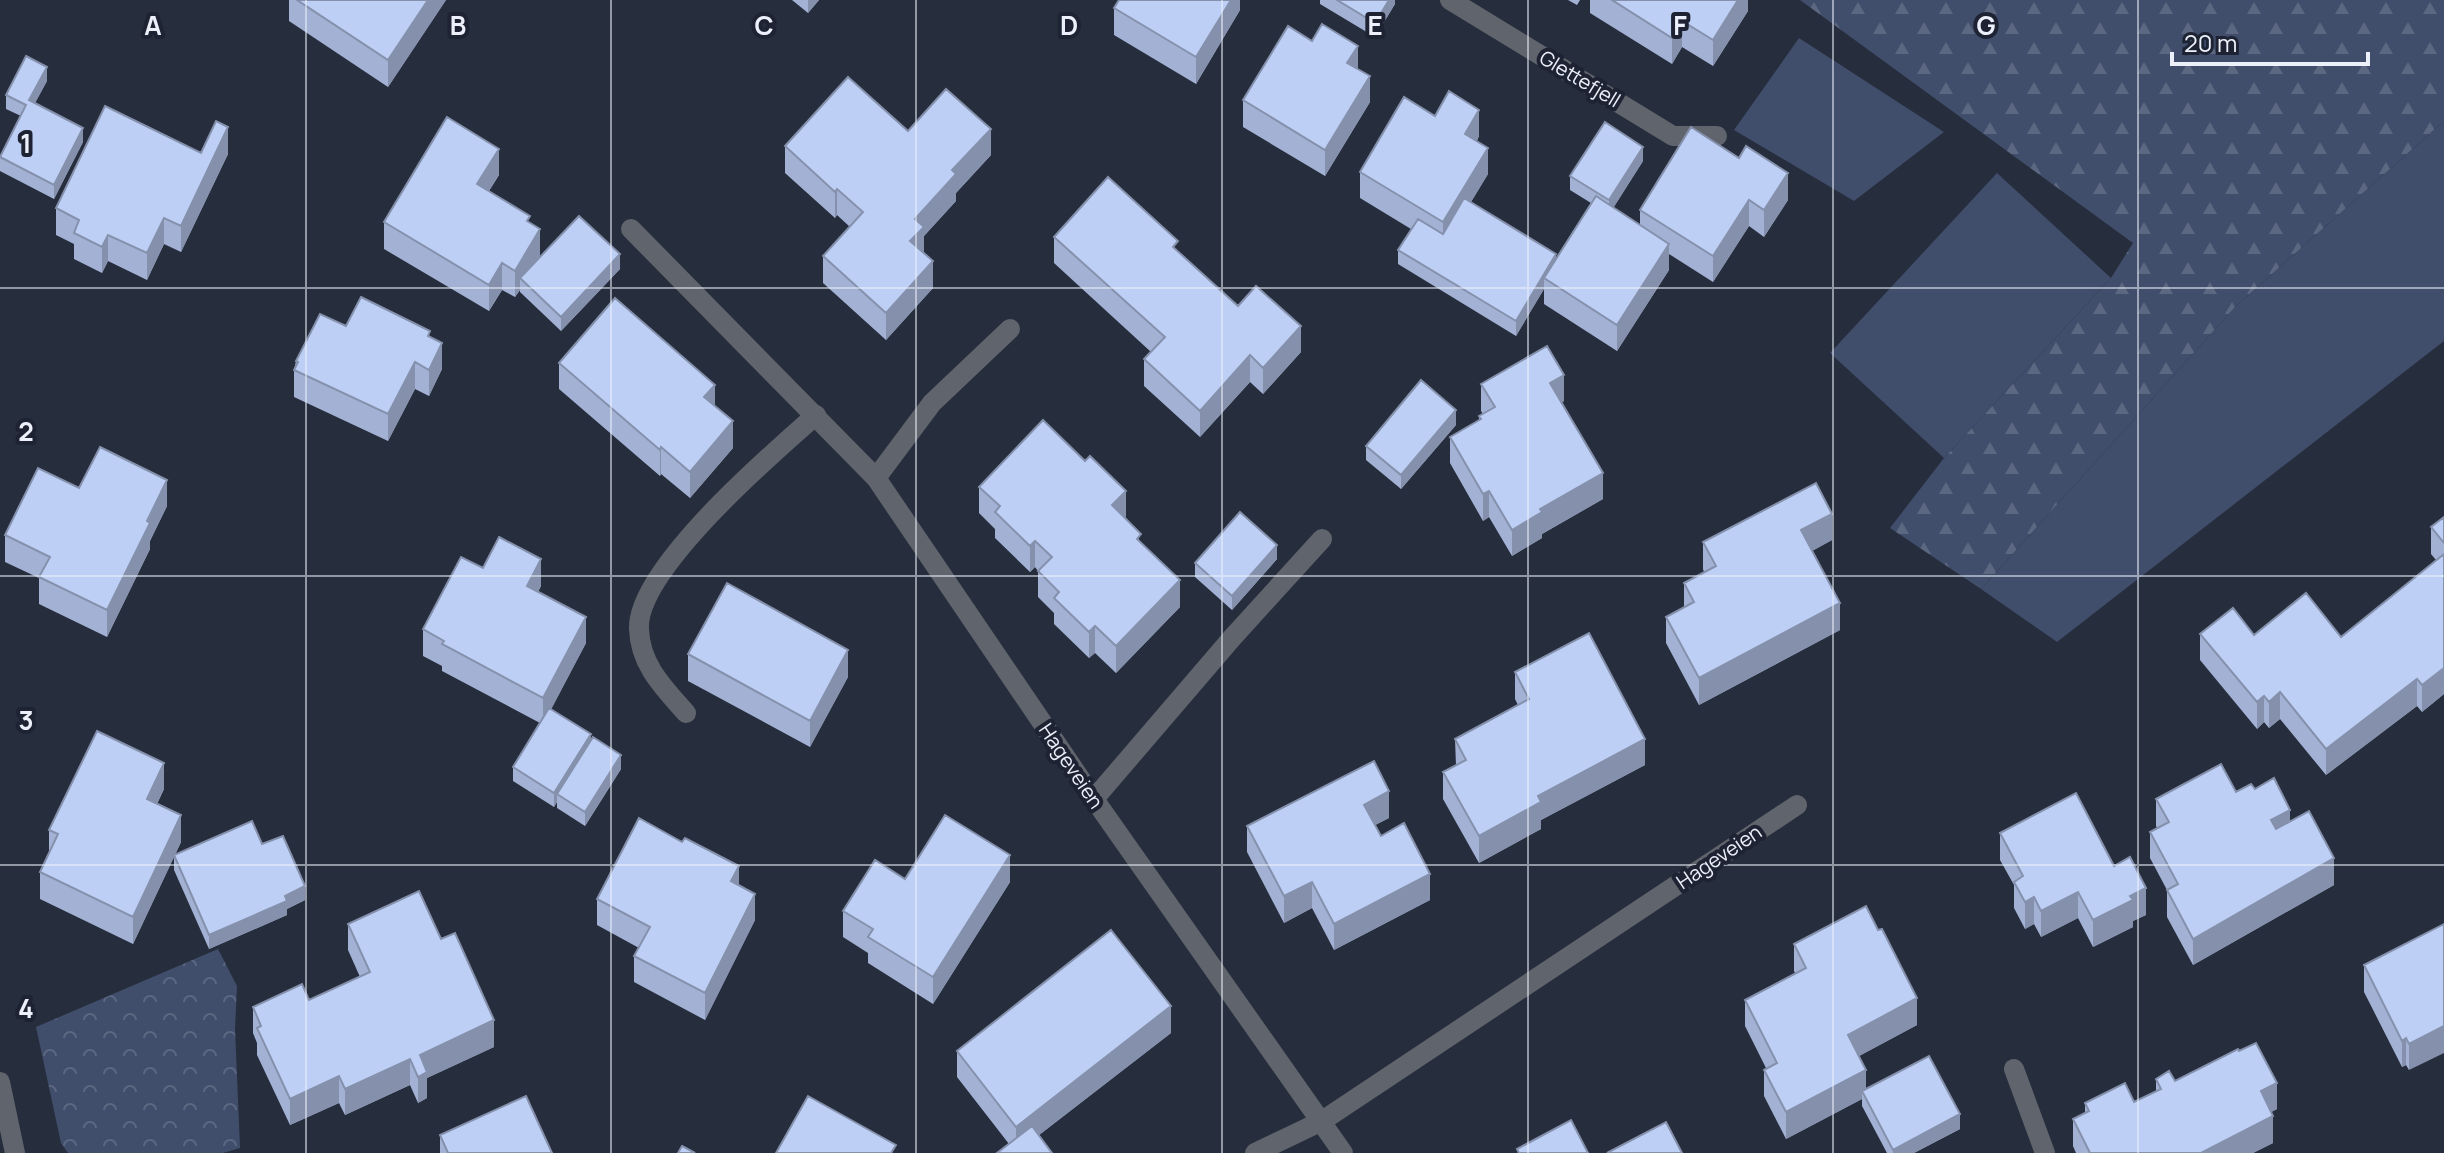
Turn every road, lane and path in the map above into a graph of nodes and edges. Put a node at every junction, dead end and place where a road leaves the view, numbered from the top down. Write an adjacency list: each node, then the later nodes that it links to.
1 (1450, 0): 2 (street, Glettefjell)
2 (1717, 136)
3 (631, 229): 5 (street, Hageveien)
4 (1010, 329): 6 (street)
5 (816, 415): 6 (street, Hageveien); 8 (street)
6 (876, 478): 9 (street, Hageveien)
7 (1322, 539): 9 (street)
8 (686, 713)
9 (1094, 799): 13 (street, Hageveien)
10 (1797, 805): 13 (street, Hageveien)
11 (2014, 1069): 17 (street)
12 (0, 1082): 14 (street)
13 (1322, 1121): 15 (street); 16 (street, Hageveien)
14 (15, 1153)
15 (1255, 1153)
16 (1343, 1153)
17 (2045, 1153)

